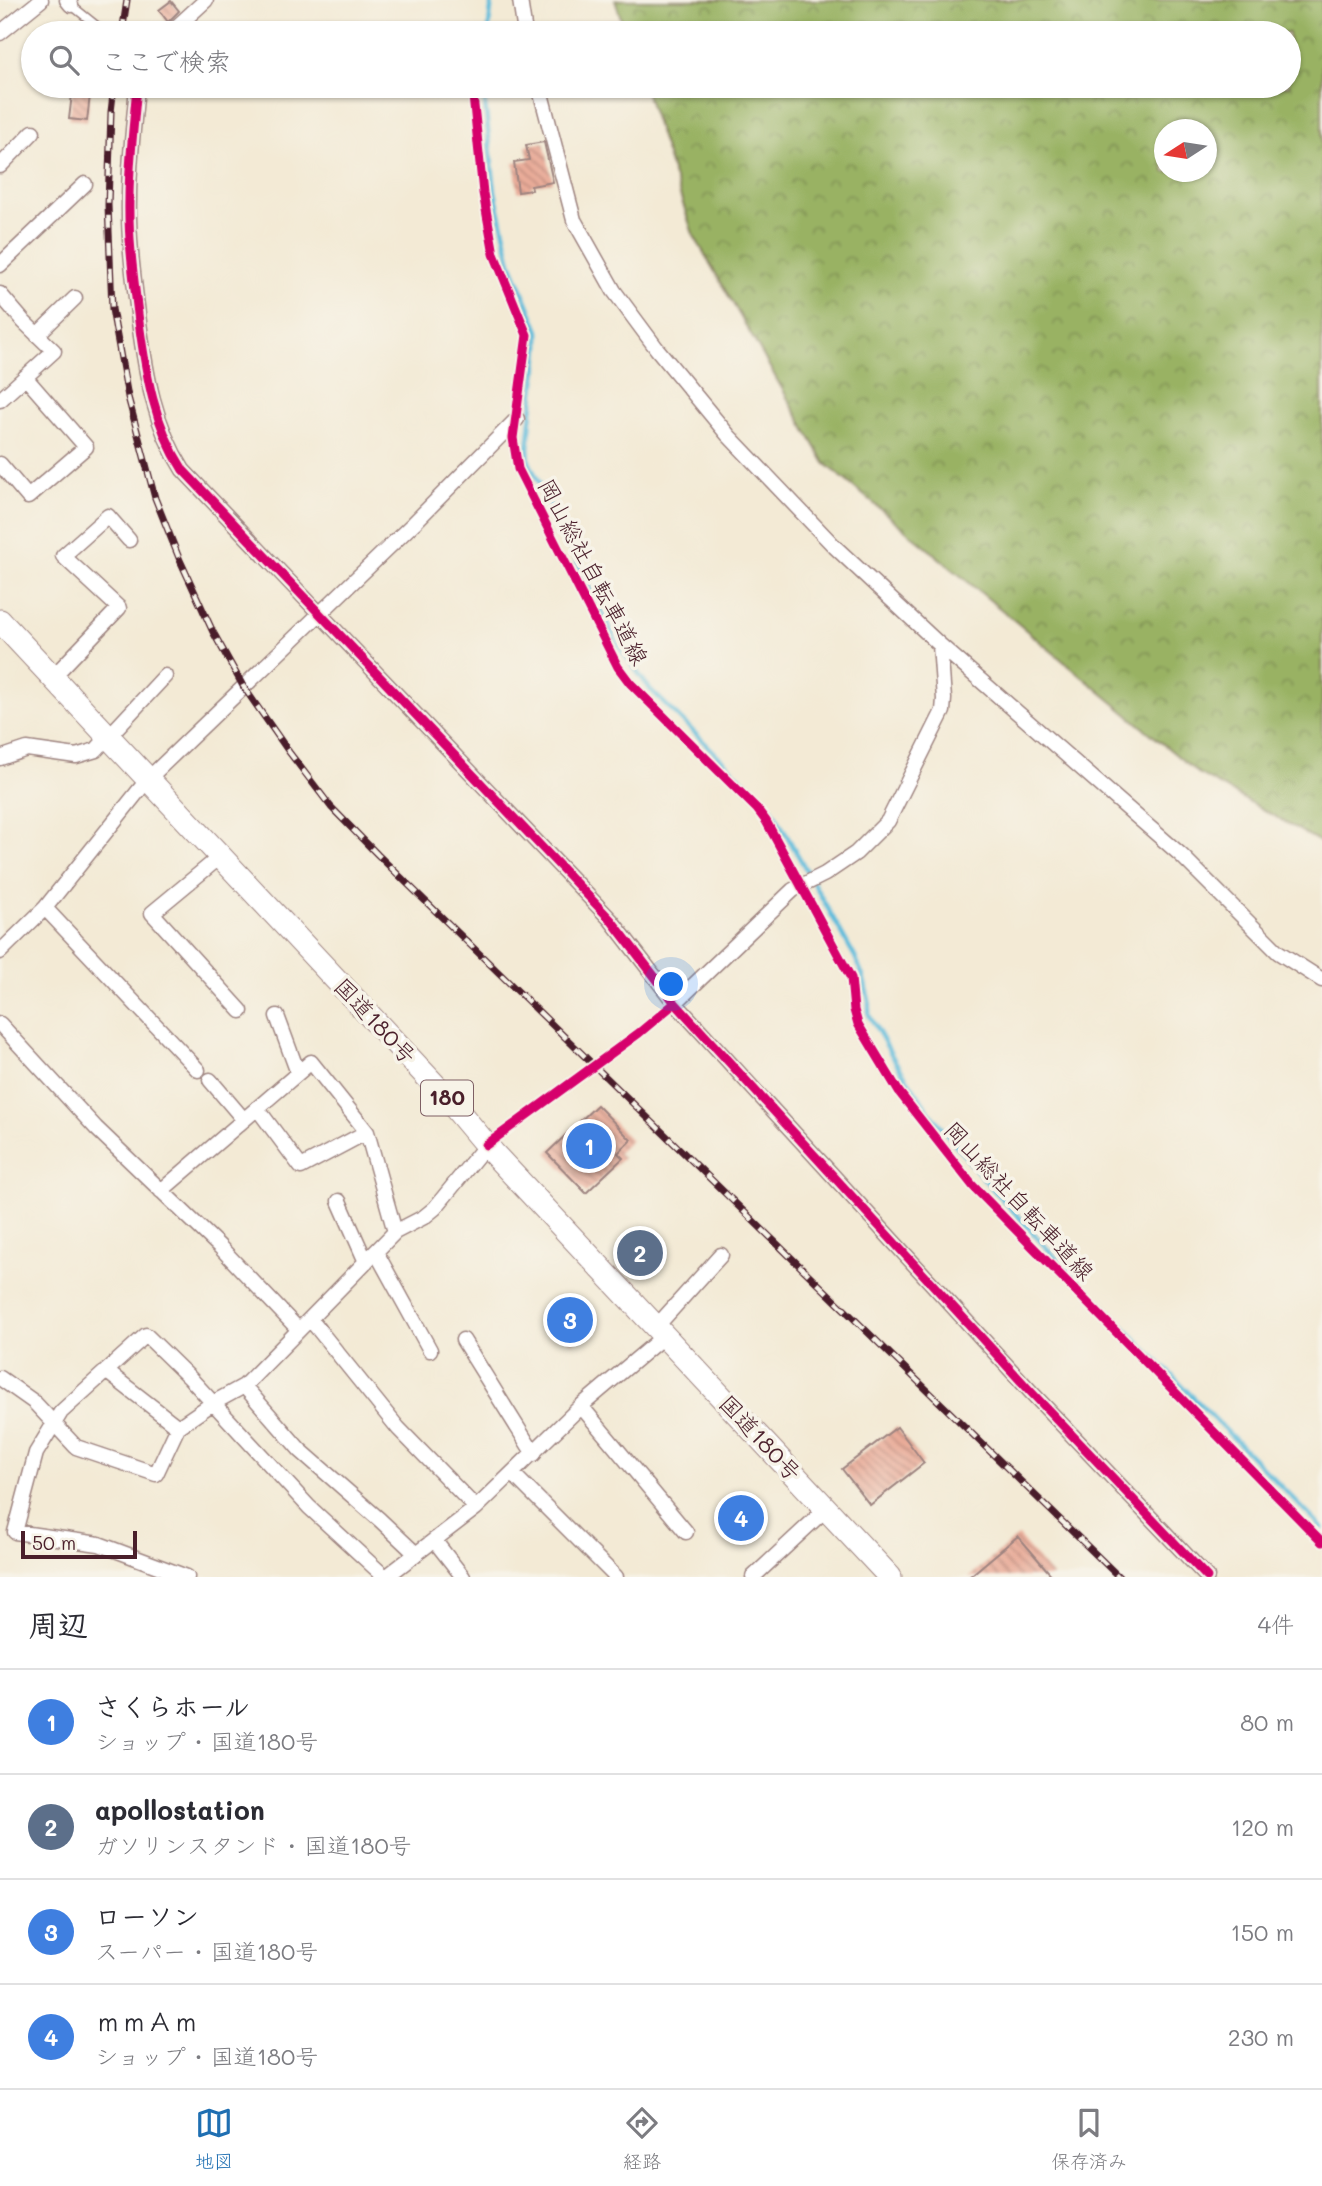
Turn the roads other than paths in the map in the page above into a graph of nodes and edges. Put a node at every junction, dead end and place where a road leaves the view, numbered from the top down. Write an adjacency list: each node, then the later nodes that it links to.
1 (41, 0): 8 (street)
2 (206, 0): 6 (street)
3 (520, 0): 7 (street)
4 (69, 3): 5 (lane)
5 (91, 21)
6 (183, 21)
7 (523, 21)
8 (0, 33)
9 (136, 98): 23 (street)
10 (542, 98): 25 (street)
11 (33, 132): 12 (street)
12 (0, 166)
13 (85, 184): 14 (street)
14 (0, 265)
15 (0, 294): 17 (street)
16 (75, 298): 17 (street)
17 (37, 335): 18 (street)
18 (25, 377): 19 (street); 21 (street)
19 (0, 400)
20 (517, 419): 23 (street)
21 (0, 464)
22 (129, 540): 27 (street)
23 (319, 614): 30 (street); 35 (street)
24 (0, 621): 27 (highway, 国道180号 / 180)
25 (940, 645): 34 (street); 35 (street)
26 (165, 676): 28 (street)
27 (52, 677): 28 (highway, 国道180号 / 180)
28 (109, 737): 29 (street); 30 (highway, 国道180号 / 180)
29 (0, 758)
30 (148, 779): 31 (highway, 国道180号 / 180); 32 (street)
31 (221, 856): 36 (street); 43 (highway, 国道180号 / 180)
32 (45, 908): 33 (street); 41 (street)
33 (0, 952)
34 (1322, 980)
35 (675, 1003): 74 (street)
36 (241, 1011)
37 (277, 1016): 39 (street)
38 (0, 1024): 44 (street)
39 (298, 1073): 40 (street); 42 (street)
40 (257, 1108): 41 (street); 42 (street)
41 (244, 1119): 44 (street)
42 (367, 1132): 46 (street)
43 (486, 1145): 46 (street); 51 (highway, 国道180号 / 180)
44 (161, 1191): 50 (street)
45 (339, 1201): 48 (street)
46 (395, 1232): 48 (street)
47 (721, 1255): 51 (street)
48 (371, 1257): 49 (street); 53 (street)
49 (310, 1319): 50 (street); 63 (street)
50 (299, 1330): 56 (street)
51 (660, 1331): 58 (street); 64 (highway, 国道180号 / 180)
52 (463, 1340): 61 (street)
53 (430, 1350)
54 (106, 1371): 57 (street); 59 (street); 60 (street)
55 (0, 1378): 59 (street)
56 (244, 1387): 57 (street); 67 (street)
57 (213, 1403): 60 (street); 69 (street)
58 (581, 1406): 61 (street); 65 (street)
59 (53, 1424): 60 (street); 68 (street)
60 (178, 1427)
61 (534, 1454): 62 (street)
62 (513, 1474): 63 (street); 71 (street)
63 (476, 1508): 66 (street)
64 (826, 1508): 72 (street); 73 (highway, 国道180号 / 180)
65 (686, 1532)
66 (434, 1540): 67 (street); 70 (street)
67 (416, 1554): 69 (street)
68 (187, 1577)
69 (386, 1577)
70 (463, 1577)
71 (616, 1577)
72 (753, 1577)
73 (891, 1577)
74 (1207, 1577)

